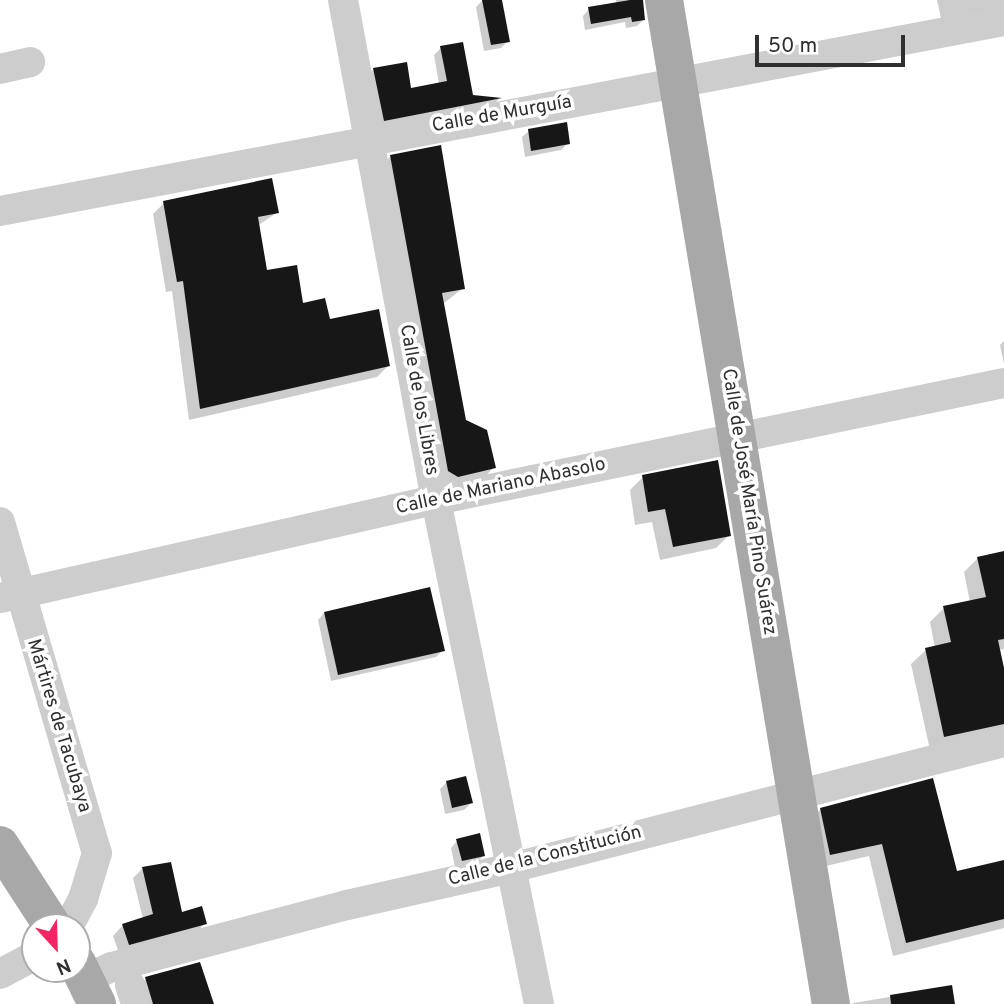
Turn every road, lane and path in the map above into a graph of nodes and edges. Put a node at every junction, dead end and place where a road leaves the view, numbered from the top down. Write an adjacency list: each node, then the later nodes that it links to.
1 (343, 0): 7 (street, Calle de los Libres)
2 (664, 0): 6 (main road, Calle de José María Pino Suárez)
3 (1004, 21): 6 (street, Calle de Murguía)
4 (30, 62): 5 (street)
5 (0, 69)
6 (677, 83): 7 (street, Calle de Murguía); 10 (main road, Calle de José María Pino Suárez)
7 (370, 140): 8 (street, Calle de Murguía); 11 (street, Calle de los Libres)
8 (0, 211)
9 (1004, 383): 10 (street, Calle de Mariano Abasolo)
10 (738, 437): 11 (street, Calle de Mariano Abasolo); 15 (main road, Calle de José María Pino Suárez)
11 (436, 500): 13 (street, Calle de Mariano Abasolo); 17 (street, Calle de los Libres)
12 (0, 522): 13 (street, Mártires de Tacubaya)
13 (10, 596): 19 (street, Mártires de Tacubaya)
14 (1004, 742): 15 (street, Calle de la Constitución)
15 (796, 792): 17 (street, Calle de la Constitución); 24 (main road, Calle de José María Pino Suárez)
16 (0, 845): 18 (main road)
17 (511, 868): 22 (street, Calle de la Constitución); 23 (street, Calle de los Libres)
18 (44, 913)
19 (76, 913)
20 (21, 962): 21 (street)
21 (0, 974)
22 (91, 980)
23 (539, 1004)
24 (831, 1004)

